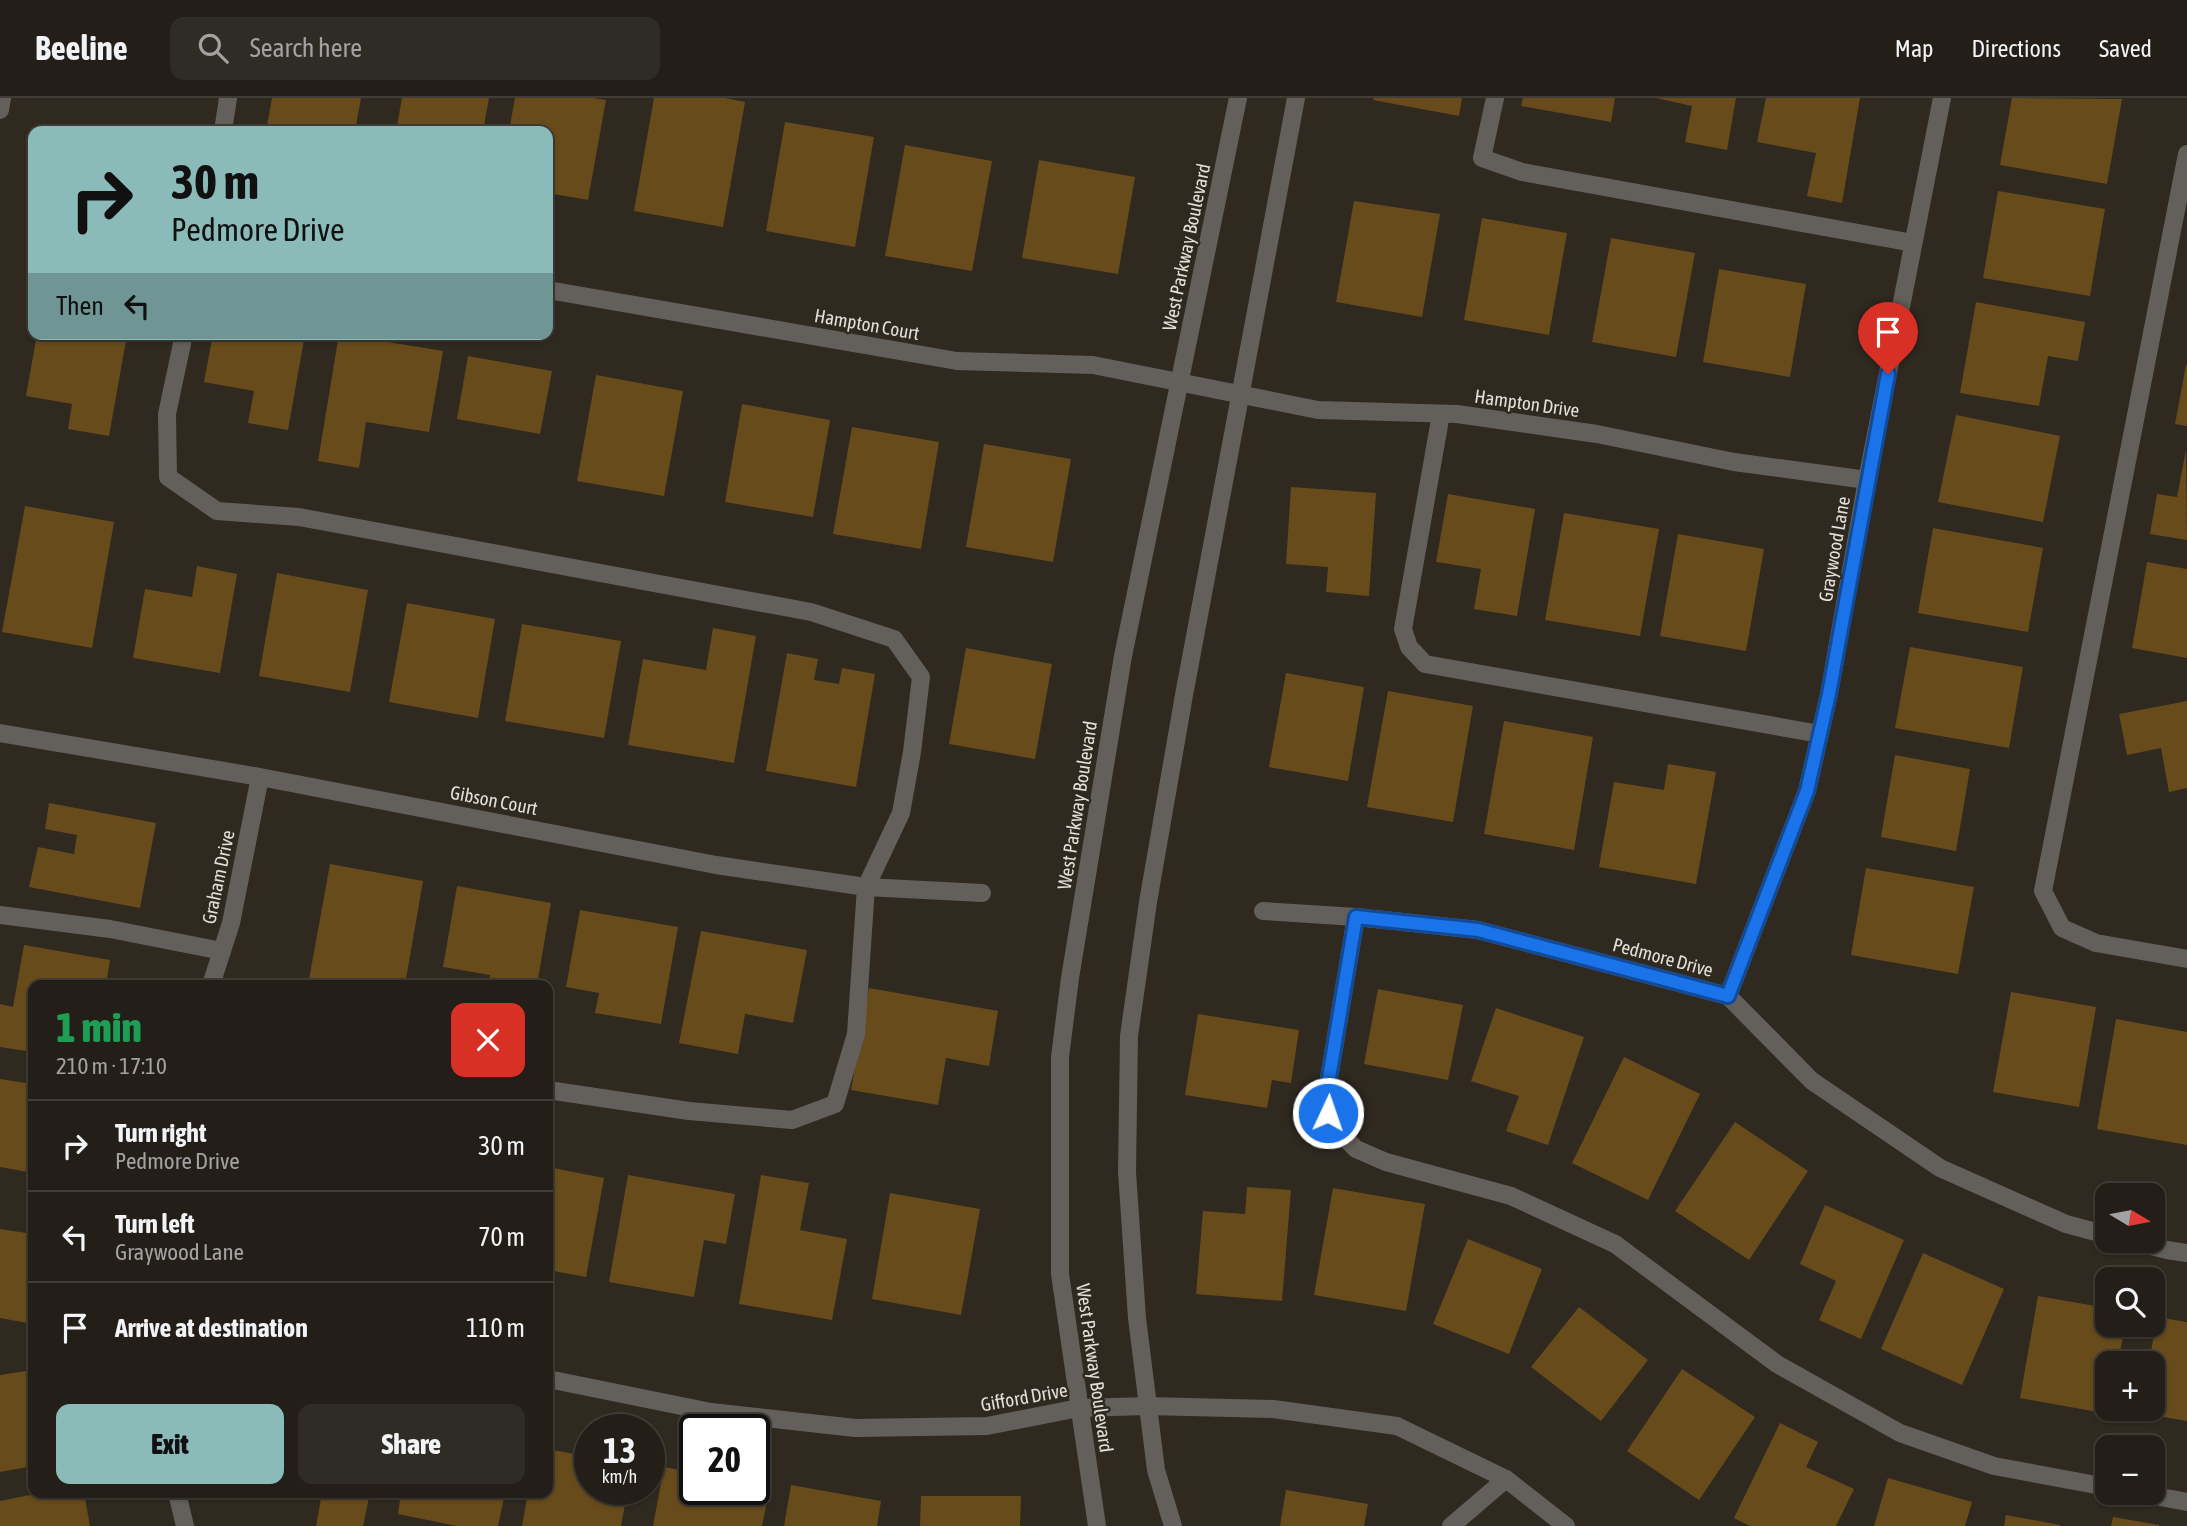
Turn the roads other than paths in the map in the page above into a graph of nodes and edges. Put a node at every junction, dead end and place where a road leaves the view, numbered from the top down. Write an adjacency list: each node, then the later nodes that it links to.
1 (2, 98): 7 (street)
2 (228, 98): 8 (street)
3 (1238, 98): 13 (street, West Parkway Boulevard)
4 (1296, 98): 14 (street)
5 (1495, 98): 10 (street)
6 (1942, 98): 10 (street, Graywood Lane)
7 (0, 110)
8 (224, 126)
9 (2187, 154): 26 (street)
10 (1913, 243): 16 (street, Graywood Lane)
11 (553, 291): 13 (street, Hampton Court)
12 (183, 340): 20 (street)
13 (1180, 383): 14 (street, Hampton Drive); 35 (street, West Parkway Boulevard)
14 (1240, 395): 15 (street, Hampton Drive); 34 (street)
15 (1441, 414): 16 (street, Hampton Drive); 18 (street)
16 (1867, 480): 18 (street, Graywood Lane)
17 (0, 733): 19 (street, Gibson Court)
18 (1820, 734): 28 (street, Graywood Lane)
19 (260, 776): 20 (street, Gibson Court); 25 (street, Graham Drive)
20 (866, 887): 21 (street, Gibson Court); 29 (street)
21 (982, 893)
22 (1263, 911): 24 (street, Pedmore Drive)
23 (0, 915): 25 (street)
24 (1356, 917): 28 (street, Pedmore Drive); 37 (street)
25 (222, 951): 27 (street, Graham Drive)
26 (2187, 959)
27 (213, 980)
28 (1728, 996): 30 (street, Pedmore Drive)
29 (553, 1091)
30 (2095, 1231)
31 (2165, 1250): 32 (street)
32 (2187, 1253)
33 (553, 1380): 35 (street, Gifford Drive)
34 (1147, 1406): 35 (street, Gifford Drive); 36 (street, Gifford Drive); 43 (street)
35 (1079, 1408): 42 (street, West Parkway Boulevard)
36 (1506, 1479): 44 (street); 45 (street, Gifford Drive)
37 (2095, 1485)
38 (178, 1498): 41 (street)
39 (2165, 1498): 40 (street)
40 (2187, 1502)
41 (185, 1526)
42 (1097, 1526)
43 (1173, 1526)
44 (1451, 1526)
45 (1566, 1526)

